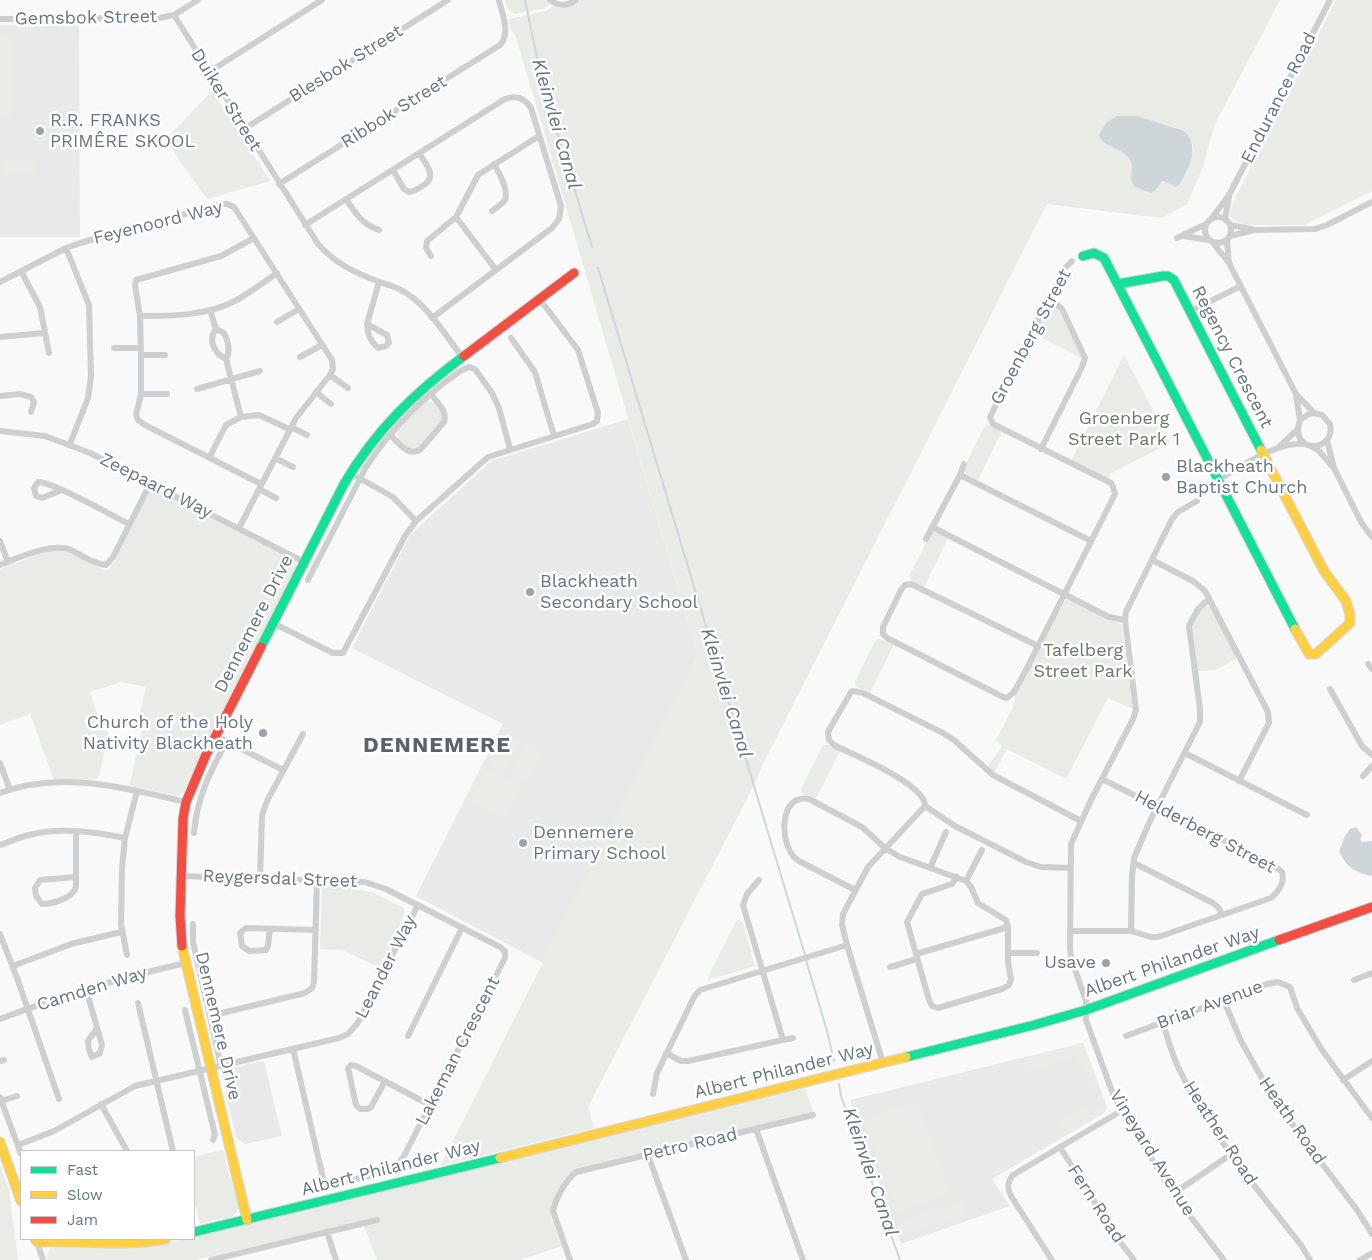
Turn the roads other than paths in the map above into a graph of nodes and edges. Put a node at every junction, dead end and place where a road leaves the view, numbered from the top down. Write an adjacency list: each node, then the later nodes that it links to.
1 (198, 0): 8 (street, Gemsbok Street)
2 (322, 0): 10 (street)
3 (448, 0): 11 (street, Blesbok Street)
4 (500, 0): 16 (street, Ribbok Street)
5 (576, 0): 7 (street)
6 (1330, 0): 17 (street, Endurance Road)
7 (552, 2)
8 (174, 16): 9 (street, Gemsbok Street); 10 (street, Duiker Street)
9 (0, 19)
10 (209, 72): 11 (street, Duiker Street)
11 (244, 129): 16 (street, Duiker Street)
12 (540, 136): 13 (street); 14 (street); 37 (street)
13 (419, 153): 15 (street); 15 (street)
14 (494, 164): 20 (street); 21 (street)
15 (393, 170): 18 (street)
16 (279, 184): 25 (street, Duiker Street)
17 (1229, 195): 22 (street, Endurance Road); 23 (street, Endurance Road)
18 (346, 199): 25 (street); 27 (street)
19 (1372, 202): 28 (street)
20 (492, 211)
21 (456, 217): 33 (street); 37 (street)
22 (1212, 218): 23 (street); 24 (street)
23 (1225, 219): 26 (street)
24 (1206, 224): 31 (street); 31 (street)
25 (305, 225): 42 (street, Duiker Street)
26 (1230, 225): 28 (street); 30 (street)
27 (378, 230)
28 (1255, 230): 30 (street)
29 (254, 238): 32 (street, Feyenoord Way); 39 (street, Feyenoord Way); 50 (street)
30 (1228, 238): 31 (street); 36 (street)
31 (1211, 241): 36 (street)
32 (66, 248): 38 (street, Feyenoord Way); 89 (street)
33 (430, 256)
34 (1083, 256): 43 (street)
35 (1072, 261): 45 (street, Groenberg Street)
36 (1229, 263): 44 (street)
37 (496, 270): 51 (street)
38 (21, 271): 41 (street, Feyenoord Way); 55 (street)
39 (277, 273): 47 (street, Feyenoord Way); 48 (street)
40 (574, 273): 46 (street, Dennemere Drive)
41 (0, 282)
42 (379, 282): 51 (street, Duiker Street); 53 (street)
43 (1118, 284): 49 (street, Regency Crescent); 103 (street)
44 (1241, 286): 49 (street); 75 (street)
45 (1050, 298): 93 (street); 93 (street, Groenberg Street)
46 (538, 300): 64 (street, Dennemere Drive); 87 (street)
47 (299, 309): 52 (street); 58 (street, Feyenoord Way)
48 (210, 310): 50 (street); 54 (street)
49 (1191, 312): 94 (street, Regency Crescent)
50 (140, 316): 60 (street)
51 (432, 318): 64 (street, Duiker Street)
52 (277, 322)
53 (366, 324)
54 (216, 329): 65 (street); 65 (street)
55 (44, 333): 56 (street); 61 (street)
56 (0, 337)
57 (510, 338): 87 (street)
58 (322, 345): 63 (street); 67 (street, Feyenoord Way)
59 (114, 348): 60 (street)
60 (141, 351): 62 (street); 72 (street)
61 (49, 353)
62 (165, 355)
63 (300, 357)
64 (462, 357): 100 (street, Dennemere Drive)
65 (226, 359): 68 (street)
66 (260, 371): 68 (street)
67 (330, 375): 69 (street); 71 (street)
68 (231, 379): 70 (street); 80 (street)
69 (348, 388)
70 (197, 389)
71 (316, 392): 77 (street); 82 (street)
72 (141, 394): 73 (street); 95 (street)
73 (167, 394)
74 (430, 394): 86 (street, Dennemere Drive); 86 (street); 92 (street, Dennemere Drive)
75 (1296, 394): 79 (street); 81 (street)
76 (0, 396): 78 (street)
77 (331, 404)
78 (32, 412)
79 (1314, 413): 81 (street); 88 (street)
80 (240, 417): 82 (street); 95 (street)
81 (1300, 420): 83 (street)
82 (290, 428): 85 (street); 96 (street)
83 (1298, 429): 90 (street); 91 (street)
84 (0, 431): 89 (street, Zeepaard Way)
85 (307, 435)
86 (391, 436): 102 (street, Dennemere Drive)
87 (554, 436): 92 (street)
88 (1327, 440): 90 (street); 99 (street)
89 (70, 444): 104 (street, Zeepaard Way)
90 (1309, 446): 91 (street); 99 (street)
91 (1280, 447): 94 (street)
92 (510, 449): 109 (street)
93 (1041, 449): 116 (street, Groenberg Street)
94 (1264, 455): 103 (street, Regency Crescent); 103 (street)
95 (208, 458): 105 (street)
96 (275, 458): 98 (street); 105 (street)
97 (964, 464): 101 (street)
98 (293, 467)
99 (1334, 468): 113 (street)
100 (350, 473): 102 (street); 119 (street, Dennemere Drive)
101 (960, 475): 111 (street); 116 (street)
102 (360, 478): 109 (street); 121 (street, Dennemere Drive)
103 (1219, 479)
104 (150, 484): 110 (street); 112 (street, Zeepaard Way)
105 (260, 487): 107 (street); 112 (street)
106 (62, 490): 110 (street)
107 (276, 498)
108 (1197, 502): 117 (street)
109 (416, 521): 125 (street)
110 (129, 524): 118 (street)
111 (932, 527): 114 (street); 122 (street)
112 (239, 528): 119 (street, Zeepaard Way)
113 (1372, 537)
114 (926, 539)
115 (0, 541): 118 (street)
116 (1091, 541): 122 (street)
117 (1152, 560): 123 (street); 124 (street)
118 (8, 562): 120 (street)
119 (304, 562): 125 (street, Dennemere Drive)
120 (0, 566)
121 (308, 580)
122 (1064, 594): 124 (street); 126 (street)
123 (1210, 599): 131 (street); 138 (street)
124 (1125, 620): 137 (street, Vineyard Avenue)
125 (274, 623): 129 (street, Dennemere Drive)
126 (1038, 646): 126 (street)
127 (1330, 689): 132 (street)
128 (302, 734): 135 (street)
129 (216, 736): 130 (street); 142 (street, Dennemere Drive)
130 (227, 741): 135 (street); 149 (street)
131 (1185, 754): 138 (street); 144 (street)
132 (1372, 755)
133 (0, 763): 139 (street)
134 (1372, 766): 136 (street)
135 (283, 770): 160 (street)
136 (1363, 776)
137 (1102, 779): 144 (street, Helderberg Street); 146 (street, Vineyard Avenue)
138 (1240, 781): 145 (street)
139 (10, 790): 140 (street); 141 (street)
140 (137, 791): 142 (street); 150 (street)
141 (0, 793)
142 (186, 802): 157 (street, Dennemere Drive)
143 (925, 806): 146 (street); 152 (street); 156 (street)
144 (1159, 807): 154 (street); 167 (street, Helderberg Street)
145 (1307, 815)
146 (1081, 820): 156 (street, Vineyard Avenue)
147 (76, 832): 150 (street); 151 (street); 158 (street)
148 (946, 832): 155 (street)
149 (194, 833)
150 (125, 838): 175 (street)
151 (0, 845)
152 (885, 848): 155 (street); 164 (street); 164 (street)
153 (982, 850): 163 (street)
154 (1134, 862): 167 (street); 174 (street)
155 (930, 868): 159 (street)
156 (1070, 868): 173 (street, Vineyard Avenue)
157 (181, 876): 160 (street, Reygersdal Street); 184 (street, Dennemere Drive)
158 (76, 877): 158 (street)
159 (957, 877): 163 (street); 182 (street)
160 (260, 878): 161 (street, Reygersdal Street)
161 (317, 880): 165 (street, Reygersdal Street); 172 (street)
162 (759, 880): 187 (street)
163 (966, 881): 170 (street)
164 (855, 890): 177 (street)
165 (418, 905): 169 (street, Reygersdal Street); 204 (street, Leander Way)
166 (1372, 907): 195 (street, Albert Philander Way)
167 (1222, 915): 174 (street, Helderberg Street)
168 (193, 924): 196 (street)
169 (462, 928): 183 (street, Reygersdal Street); 200 (street)
170 (1008, 928): 179 (street); 182 (street)
171 (270, 929): 171 (street); 172 (street)
172 (316, 930): 196 (street)
173 (1070, 931): 174 (street, Helderberg Street); 195 (street, Vineyard Avenue)
174 (1131, 931)
175 (121, 932): 181 (street); 185 (street)
176 (0, 934): 178 (street)
177 (847, 945): 187 (street); 207 (street)
178 (3, 950): 185 (street)
179 (1008, 953): 180 (street); 182 (street)
180 (1037, 953)
181 (127, 955)
182 (917, 956): 186 (street)
183 (505, 958): 219 (street, Lakeman Crescent)
184 (186, 963): 190 (street, Camden Way); 209 (street, Dennemere Drive)
185 (12, 966): 193 (street)
186 (890, 967)
187 (762, 971): 203 (street); 205 (street)
188 (1372, 974): 189 (street)
189 (1354, 980)
190 (86, 988): 193 (street, Camden Way); 199 (street)
191 (1224, 1001): 198 (street, Briar Avenue); 211 (street, Briar Avenue); 239 (street, Heath Road)
192 (138, 1003): 212 (street)
193 (28, 1009): 197 (street, Camden Way); 217 (street)
194 (185, 1010): 210 (street)
195 (1086, 1010): 207 (street, Albert Philander Way); 220 (street, Vineyard Avenue)
196 (210, 1016): 208 (street)
197 (0, 1019)
198 (1162, 1023): 201 (street, Briar Avenue); 232 (street, Heather Road)
199 (96, 1028)
200 (408, 1036)
201 (1126, 1036)
202 (792, 1038): 203 (street)
203 (783, 1040): 205 (street)
204 (293, 1049): 208 (street, Leander Way); 219 (street, Lakeman Crescent)
205 (666, 1053): 214 (street)
206 (1372, 1062): 211 (street)
207 (883, 1063): 235 (street, Albert Philander Way)
208 (221, 1066): 209 (street, Leander Way)
209 (211, 1068): 210 (street, Leander Way); 235 (street, Dennemere Drive)
210 (200, 1071): 212 (street, Leander Way); 224 (street)
211 (1343, 1080): 222 (street, Briar Avenue)
212 (156, 1081): 218 (street, Leander Way); 229 (street)
213 (384, 1082): 213 (street); 219 (street)
214 (653, 1094)
215 (17, 1096): 216 (street)
216 (1, 1099): 226 (street)
217 (59, 1099)
218 (101, 1104): 226 (street, Leander Way); 228 (street)
219 (430, 1105)
220 (1122, 1111): 227 (street); 233 (street, Vineyard Avenue)
221 (813, 1115): 223 (street, Petro Road)
222 (1372, 1118)
223 (756, 1129): 231 (street, Petro Road); 249 (street)
224 (213, 1140)
225 (0, 1142): 234 (street)
226 (18, 1145): 230 (street)
227 (1060, 1147): 250 (street); 251 (street, Fern Road)
228 (126, 1150)
229 (173, 1150)
230 (20, 1151)
231 (648, 1154): 247 (street, Petro Road); 248 (street)
232 (1230, 1155): 233 (street); 253 (street, Heather Road)
233 (1173, 1194): 252 (street, Vineyard Avenue)
234 (20, 1198)
235 (247, 1220): 237 (street, Albert Philander Way)
236 (378, 1220): 238 (street)
237 (195, 1232)
238 (327, 1232): 243 (street); 246 (street)
239 (1372, 1234)
240 (36, 1240): 241 (street); 244 (street)
241 (159, 1240)
242 (1372, 1253): 254 (street)
243 (219, 1259): 245 (street)
244 (43, 1260)
245 (211, 1260)
246 (336, 1260)
247 (570, 1260)
248 (686, 1260)
249 (803, 1260)
250 (1052, 1260)
251 (1134, 1260)
252 (1224, 1260)
253 (1310, 1260)
254 (1360, 1260)

